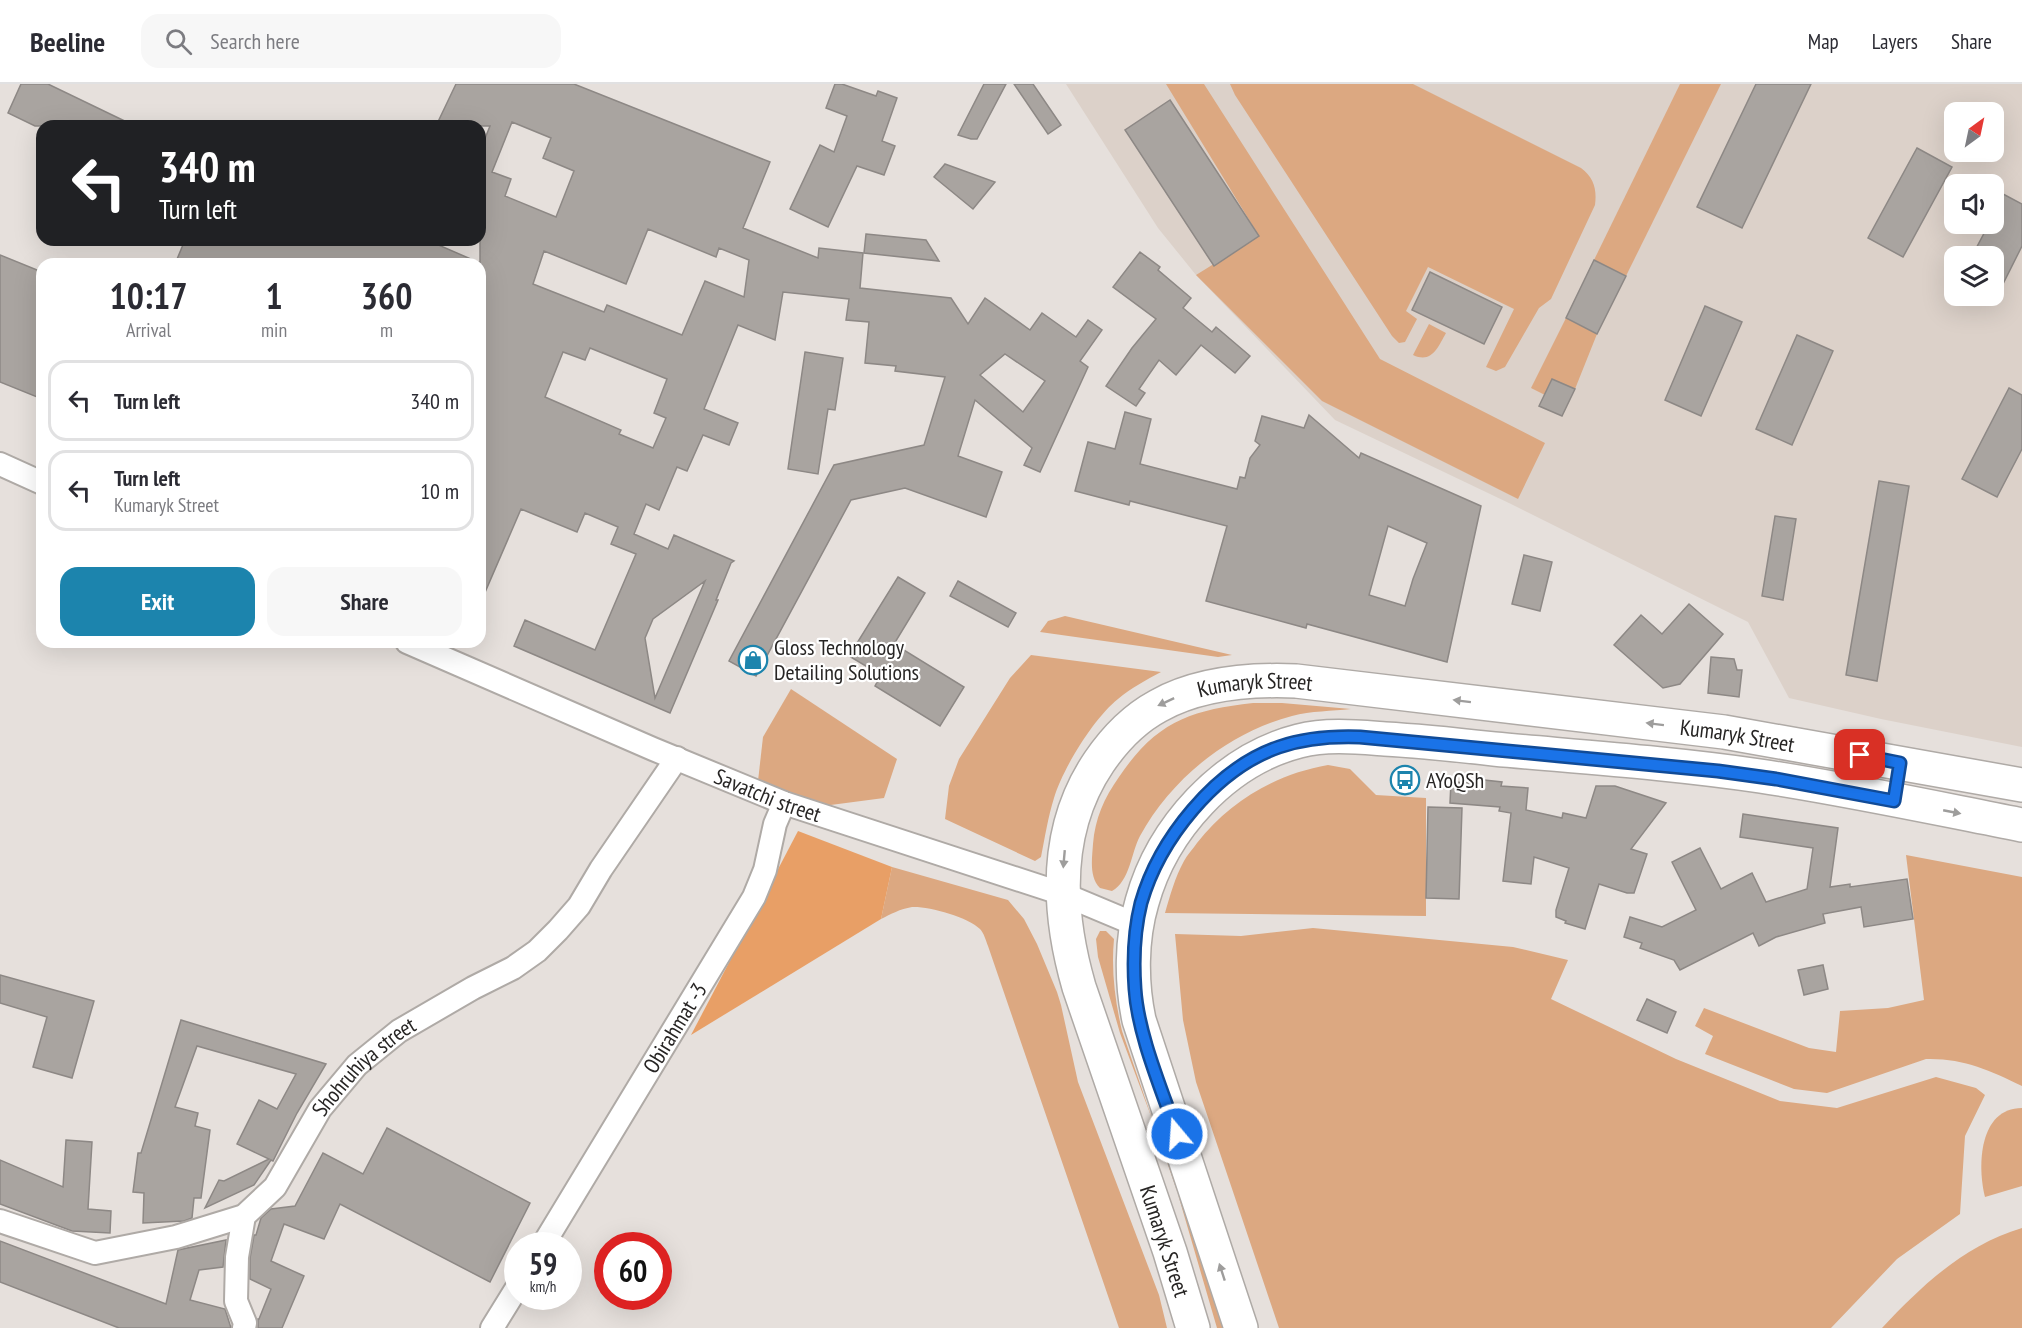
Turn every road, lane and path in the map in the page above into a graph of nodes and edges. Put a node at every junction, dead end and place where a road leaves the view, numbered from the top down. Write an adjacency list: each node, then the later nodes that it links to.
1 (0, 464): 2 (street)
2 (36, 480)
3 (421, 648): 4 (street, Savatchi street)
4 (677, 759): 8 (street, Savatchi street); 12 (street, Shohruhiya street)
5 (1900, 763): 6 (main road, Kumaryk Street); 7 (main road); 10 (main road, Kumaryk Street, one-way to 10)
6 (2022, 785)
7 (1894, 801): 9 (main road, Kumaryk Street, one-way to 9); 11 (main road, Kumaryk Street)
8 (784, 803): 10 (street, Savatchi street); 14 (street, Obirahmat -3)
9 (2022, 825)
10 (1063, 894): 11 (street, Savatchi street); 18 (main road, Kumaryk Street)
11 (1137, 925): 19 (main road, Kumaryk Street, one-way to 11)
12 (244, 1216): 13 (street, Shohruhiya street); 16 (street)
13 (0, 1221)
14 (551, 1232)
15 (504, 1309): 17 (street)
16 (244, 1328)
17 (492, 1328)
18 (1193, 1328)
19 (1241, 1328)

